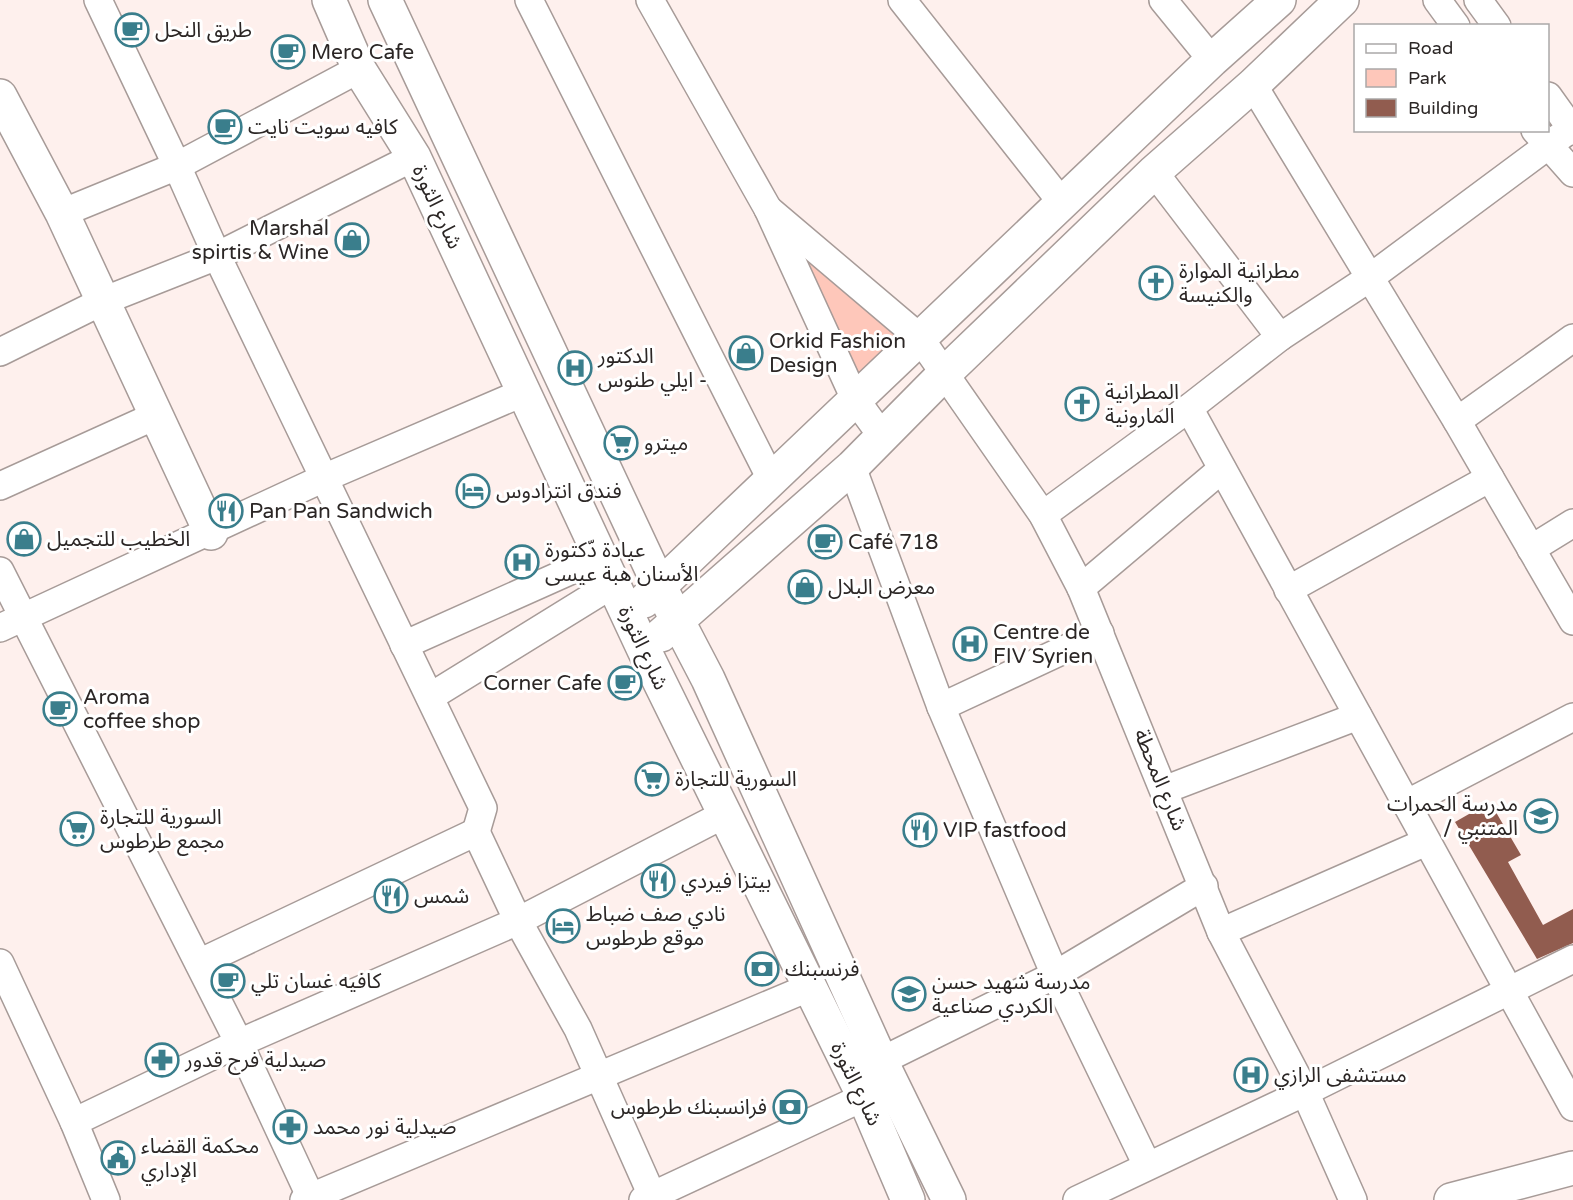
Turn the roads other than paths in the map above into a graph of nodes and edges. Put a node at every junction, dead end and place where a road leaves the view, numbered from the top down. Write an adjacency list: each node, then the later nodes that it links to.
1 (98, 0): 22 (street)
2 (329, 0): 15 (main road, شارع الثورة)
3 (385, 0): 54 (main road, شارع الثورة)
4 (529, 0): 46 (street)
5 (650, 0): 26 (street)
6 (902, 0): 25 (street)
7 (1163, 0): 14 (street)
8 (1279, 0): 14 (main road)
9 (1342, 0): 16 (main road)
10 (1437, 0): 12 (street)
11 (1478, 0): 13 (street)
12 (1455, 24)
13 (1496, 24)
14 (1212, 60): 25 (main road)
15 (359, 69): 21 (main road, شارع الثورة); 22 (street)
16 (1253, 85): 23 (main road); 29 (street)
17 (0, 96): 27 (main road)
18 (1549, 97): 19 (street)
19 (1572, 129): 20 (street)
20 (1541, 139): 24 (street); 29 (street)
21 (414, 157): 28 (street); 36 (main road, شارع الثورة)
22 (177, 166): 27 (street); 28 (street)
23 (1154, 172): 32 (street); 35 (main road)
24 (1573, 173)
25 (1063, 204): 31 (main road)
26 (768, 209): 31 (street, شارع المحطة); 37 (street)
27 (62, 213): 30 (main road)
28 (217, 256): 30 (street); 44 (street)
29 (1371, 277): 32 (street); 40 (street)
30 (103, 301): 34 (street); 39 (main road)
31 (919, 337): 35 (street, شارع المحطة); 37 (main road)
32 (1280, 337): 38 (street)
33 (1573, 338): 40 (street)
34 (0, 352)
35 (944, 374): 41 (main road); 48 (street, شارع المحطة)
36 (522, 393): 44 (street); 53 (main road, شارع الثورة)
37 (855, 399): 41 (street); 46 (main road)
38 (1190, 408): 43 (street); 48 (street)
39 (157, 415): 47 (street); 50 (main road)
40 (1457, 422): 45 (street)
41 (882, 436): 42 (main road)
42 (852, 467): 58 (main road); 65 (street)
43 (1222, 469): 55 (street); 56 (street)
44 (324, 478): 50 (street); 62 (street)
45 (1490, 478): 51 (street); 56 (street)
46 (771, 479): 54 (main road)
47 (0, 486)
48 (1042, 515): 55 (street, شارع المحطة)
49 (1573, 523): 51 (street)
50 (211, 533): 60 (street)
51 (1531, 549): 59 (street)
52 (0, 571): 60 (street)
53 (607, 571): 57 (main road, شارع الثورة); 62 (street); 64 (street)
54 (660, 587): 57 (main road); 58 (main road, شارع الثورة)
55 (1081, 588): 61 (street, شارع المحطة)
56 (1288, 590): 66 (street)
57 (628, 615): 63 (main road, شارع الثورة)
58 (678, 621): 63 (main road); 84 (main road, شارع الثورة)
59 (1573, 621)
60 (12, 623): 78 (street)
61 (1100, 633): 65 (street); 68 (street, شارع المحطة)
62 (404, 645): 64 (street)
63 (644, 650): 70 (main road, شارع الثورة)
64 (430, 697): 71 (street)
65 (941, 707): 79 (street)
66 (1358, 716): 68 (street); 69 (street)
67 (1573, 717): 69 (street)
68 (1164, 790): 73 (street, شارع المحطة)
69 (1406, 804): 72 (street)
70 (723, 815): 74 (street); 80 (main road, شارع الثورة)
71 (476, 832): 74 (street); 78 (street)
72 (1426, 842): 75 (street); 81 (street)
73 (1204, 886): 75 (street, شارع المحطة); 79 (street)
74 (518, 921): 83 (street); 85 (street)
75 (1221, 932): 86 (street, شارع المحطة)
76 (1573, 959): 81 (street)
77 (0, 963): 82 (street)
78 (199, 963): 83 (street)
79 (1055, 975): 84 (street); 90 (street)
80 (808, 988): 85 (street); 87 (main road, شارع الثورة)
81 (1509, 990): 86 (street); 88 (street)
82 (8, 999): 89 (street)
83 (240, 1043): 89 (street); 93 (street)
84 (881, 1061): 96 (main road, شارع الثورة)
85 (600, 1076): 92 (street); 93 (street)
86 (1305, 1092): 90 (street); 98 (street, شارع المحطة)
87 (864, 1097): 92 (street); 95 (main road, شارع الثورة)
88 (1573, 1107)
89 (74, 1122): 94 (street)
90 (1147, 1165): 97 (street)
91 (1573, 1168): 99 (main road)
92 (650, 1198)
93 (309, 1199)
94 (106, 1200)
95 (908, 1200)
96 (949, 1200)
97 (1077, 1200)
98 (1353, 1200)
99 (1451, 1200)

